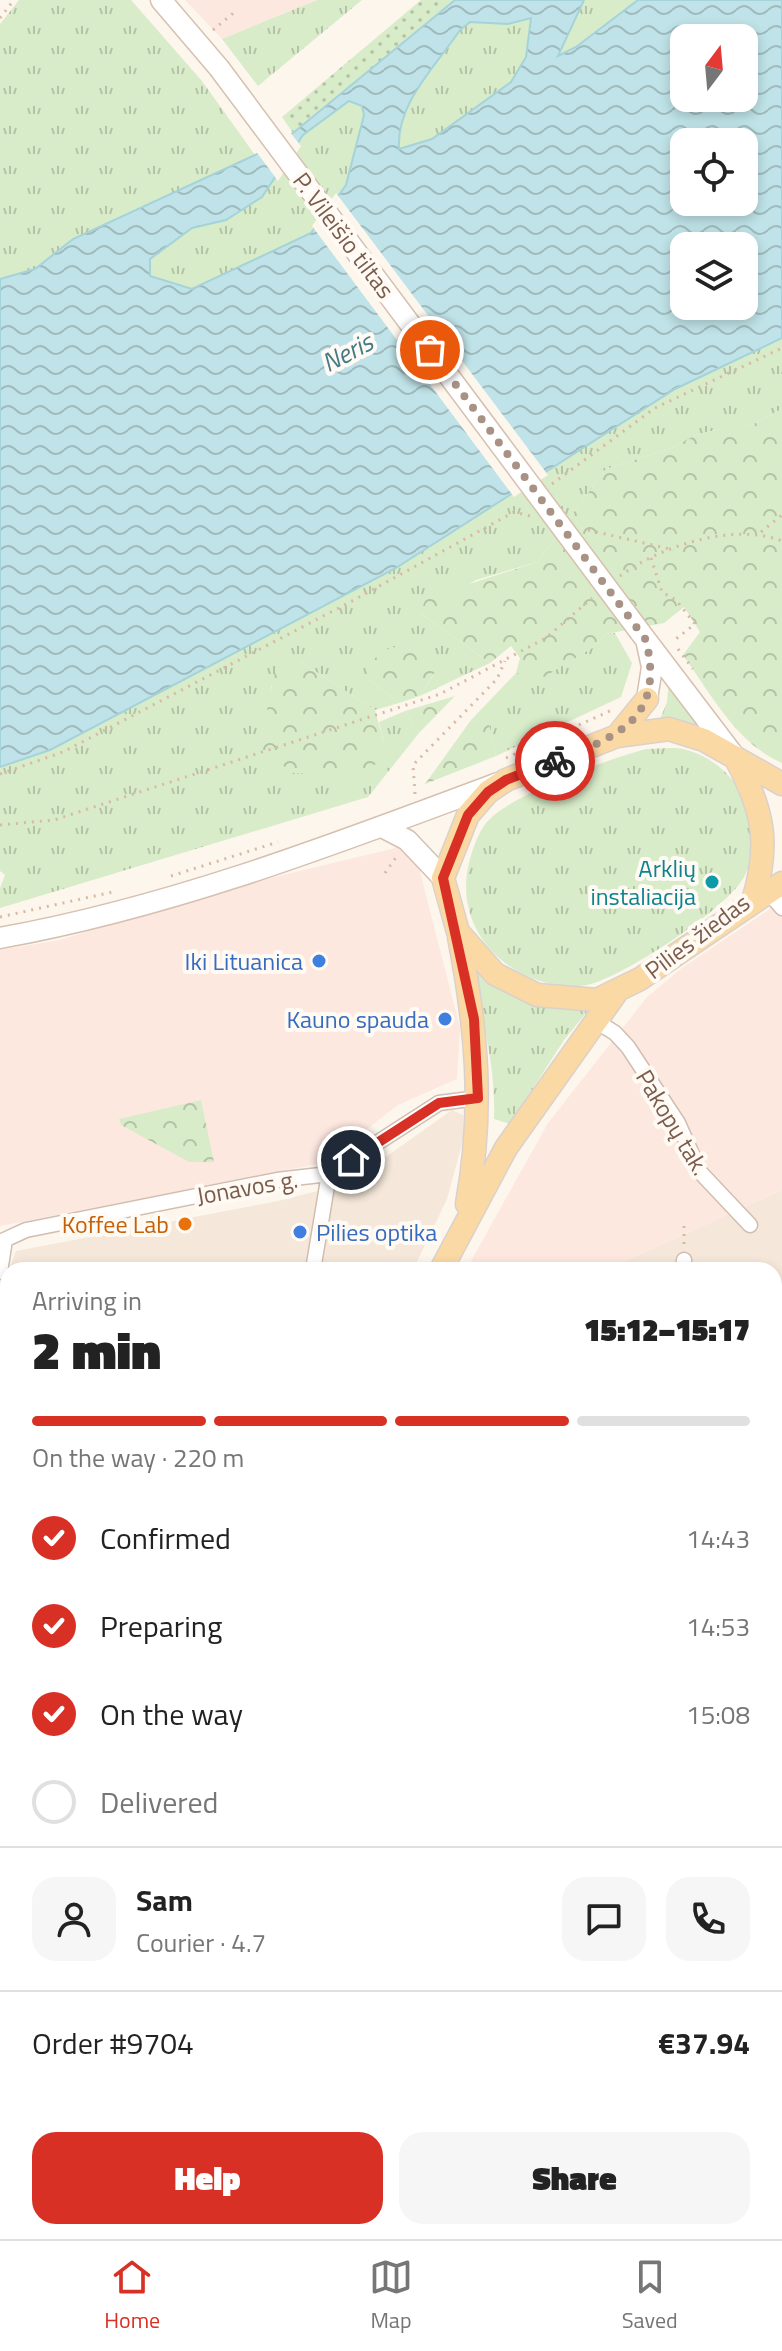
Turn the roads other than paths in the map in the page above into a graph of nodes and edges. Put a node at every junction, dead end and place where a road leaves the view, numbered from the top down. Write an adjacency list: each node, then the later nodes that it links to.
1 (161, 0): 2 (main road, P. Vileišio tiltas, bridge)
2 (650, 635): 3 (main road); 5 (main road, P. Vileišio tiltas)
3 (647, 699): 4 (main road)
4 (617, 736): 5 (main road, Pilies žiedas); 6 (main road, Pilies žiedas)
5 (737, 761): 7 (main road); 10 (main road, Pilies žiedas)
6 (502, 771): 8 (main road); 9 (main road, Pilies žiedas)
7 (782, 784)
8 (382, 827): 9 (main road); 12 (main road)
9 (443, 878): 11 (main road, Pilies žiedas)
10 (771, 896): 13 (main road, Pilies žiedas)
11 (458, 932): 13 (main road, Pilies žiedas); 15 (main road)
12 (0, 938)
13 (616, 993): 14 (main road)
14 (596, 1021): 17 (main road); 18 (street, Pakopų tak.)
15 (478, 1098): 16 (street, Jonavos g.); 17 (main road)
16 (329, 1174): 19 (street, Jonavos g.); 21 (street)
17 (464, 1223): 22 (main road)
18 (750, 1225)
19 (2, 1241): 20 (street)
20 (1, 1262)
21 (314, 1262)
22 (445, 1262)

